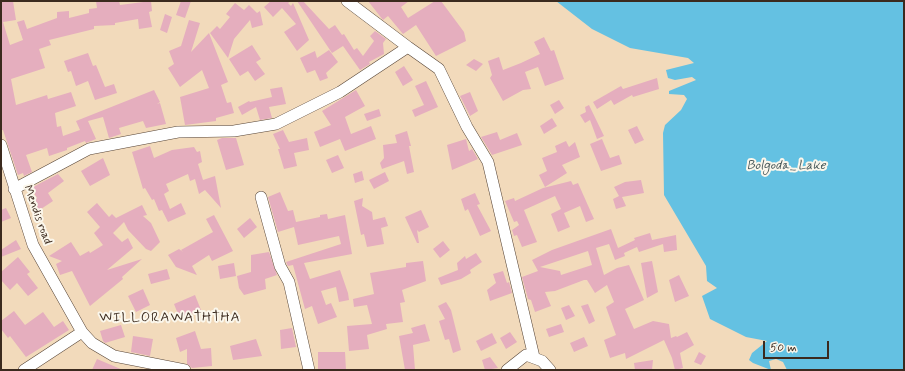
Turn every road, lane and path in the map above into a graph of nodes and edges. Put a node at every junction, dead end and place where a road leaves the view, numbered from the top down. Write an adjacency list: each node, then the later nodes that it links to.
1 (347, 1): 2 (street)
2 (408, 47): 4 (street); 7 (street)
3 (1, 145): 4 (street, Mendis road)
4 (14, 189): 6 (street, Mendis road)
5 (261, 197): 11 (street)
6 (82, 332): 8 (street, Mendis road); 9 (street)
7 (534, 357): 12 (street); 13 (street)
8 (158, 368): 10 (street, Mendis road)
9 (24, 370)
10 (185, 370)
11 (309, 370)
12 (507, 370)
13 (550, 370)

